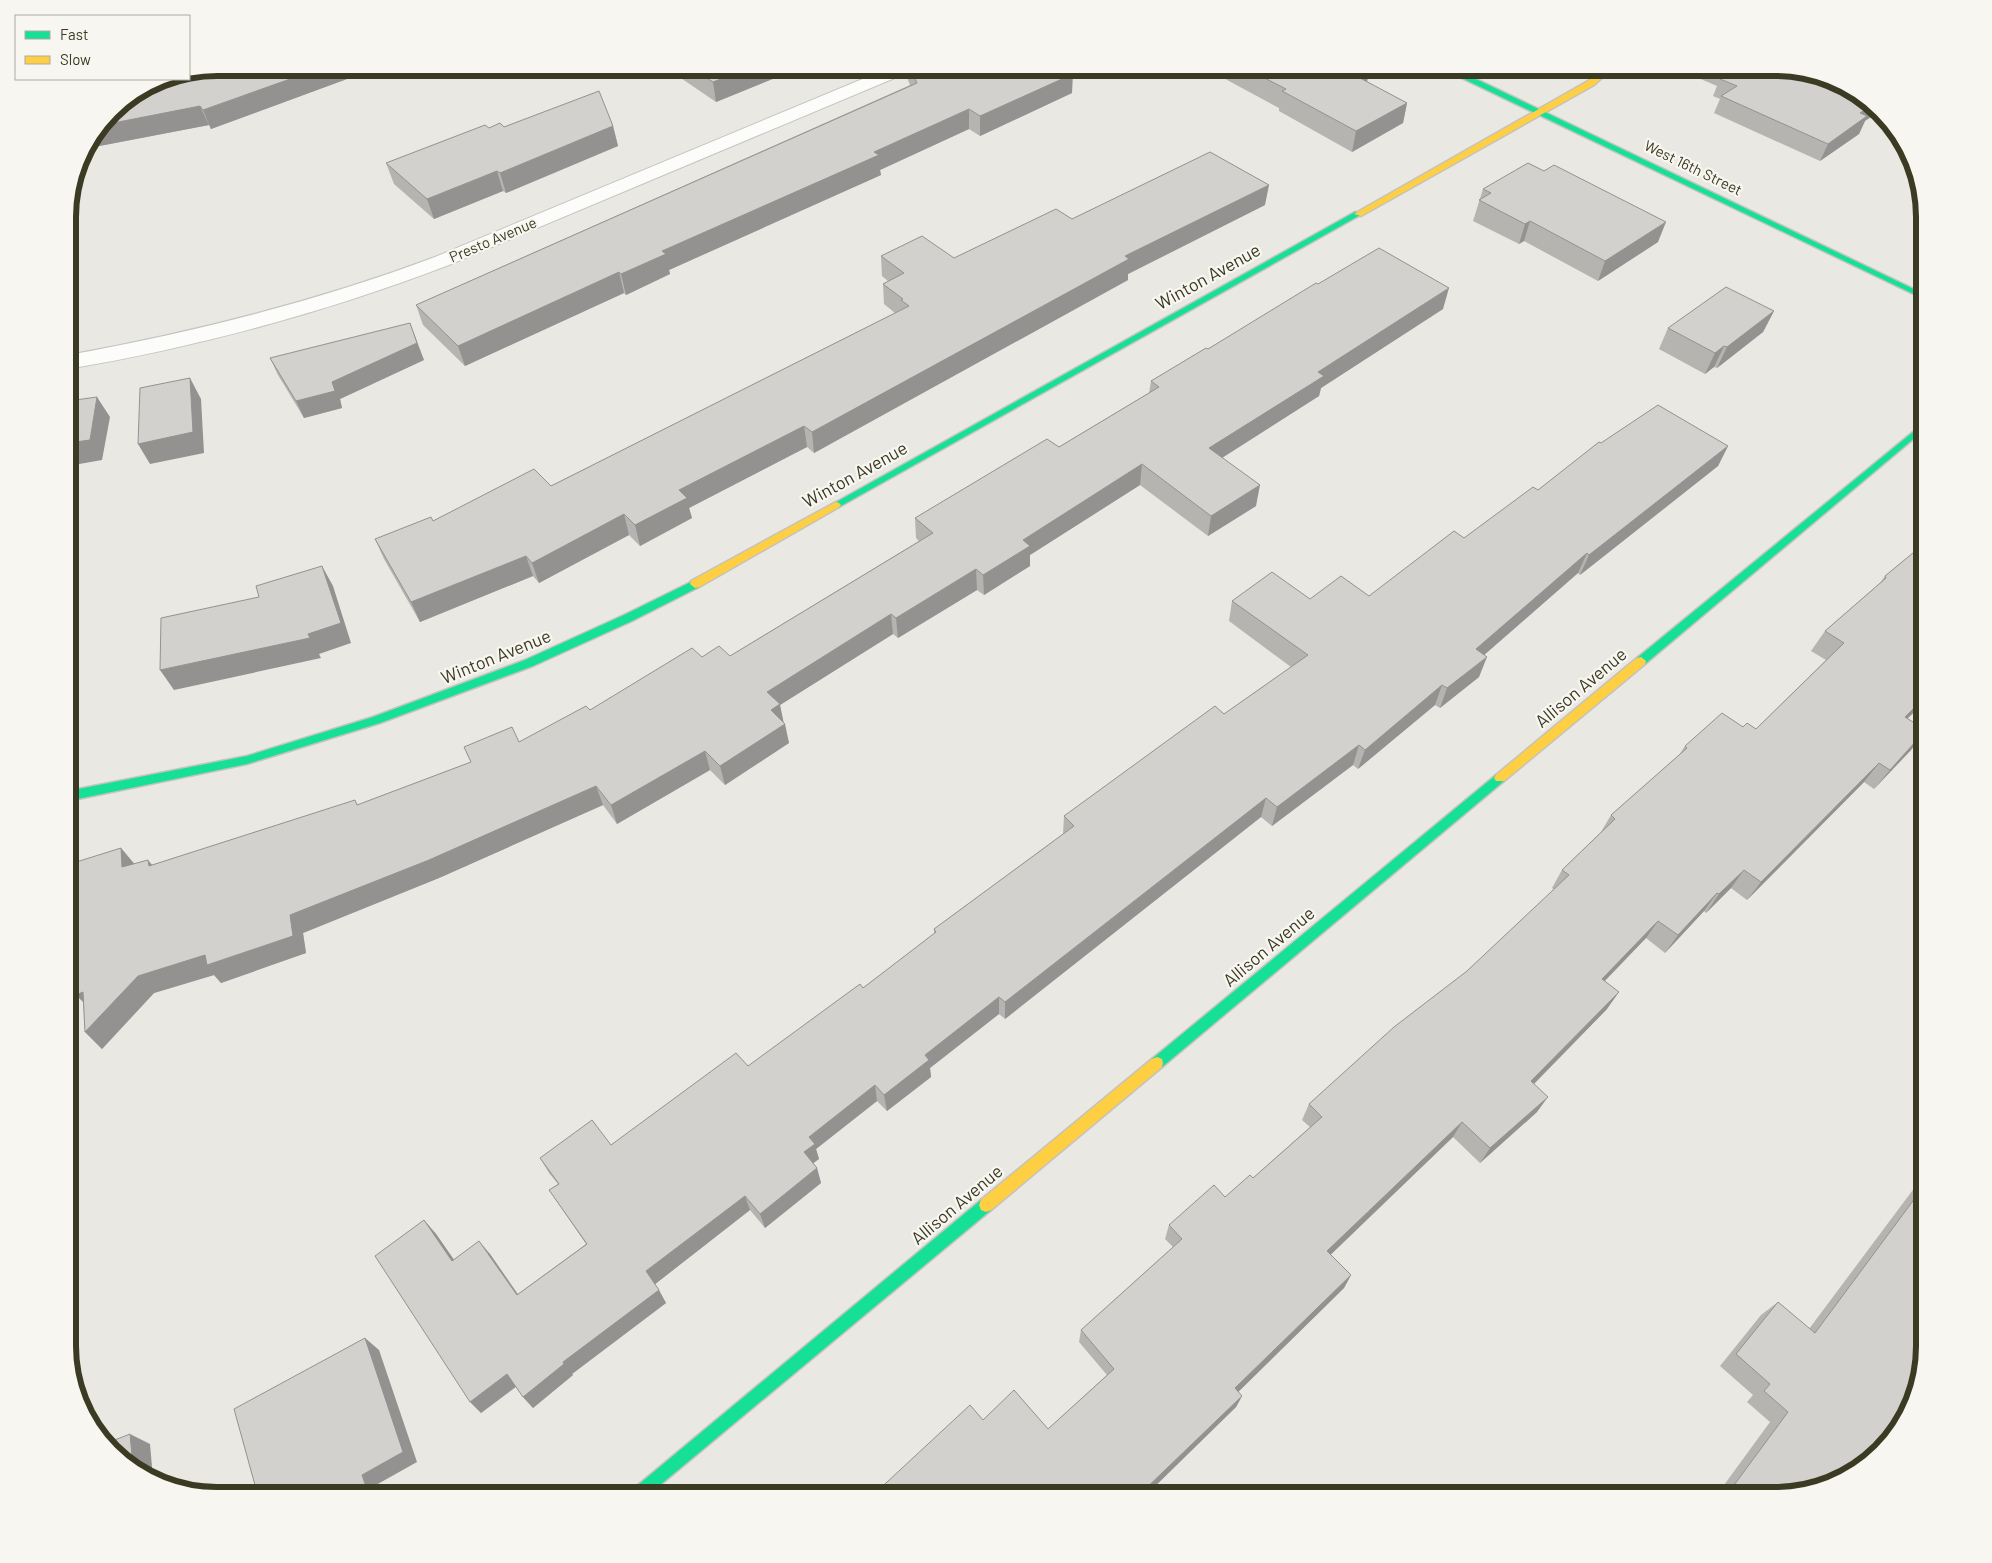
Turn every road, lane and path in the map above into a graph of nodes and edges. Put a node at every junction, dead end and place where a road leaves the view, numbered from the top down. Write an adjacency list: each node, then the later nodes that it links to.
1 (1465, 76): 4 (street, West 16th Street)
2 (1599, 76): 4 (street, Winton Avenue)
3 (882, 77): 6 (street, Presto Avenue)
4 (1541, 112): 5 (street, West 16th Street); 8 (street, Winton Avenue)
5 (1916, 293)
6 (77, 360)
7 (1916, 433): 9 (street, Allison Avenue)
8 (77, 794)
9 (648, 1487)

